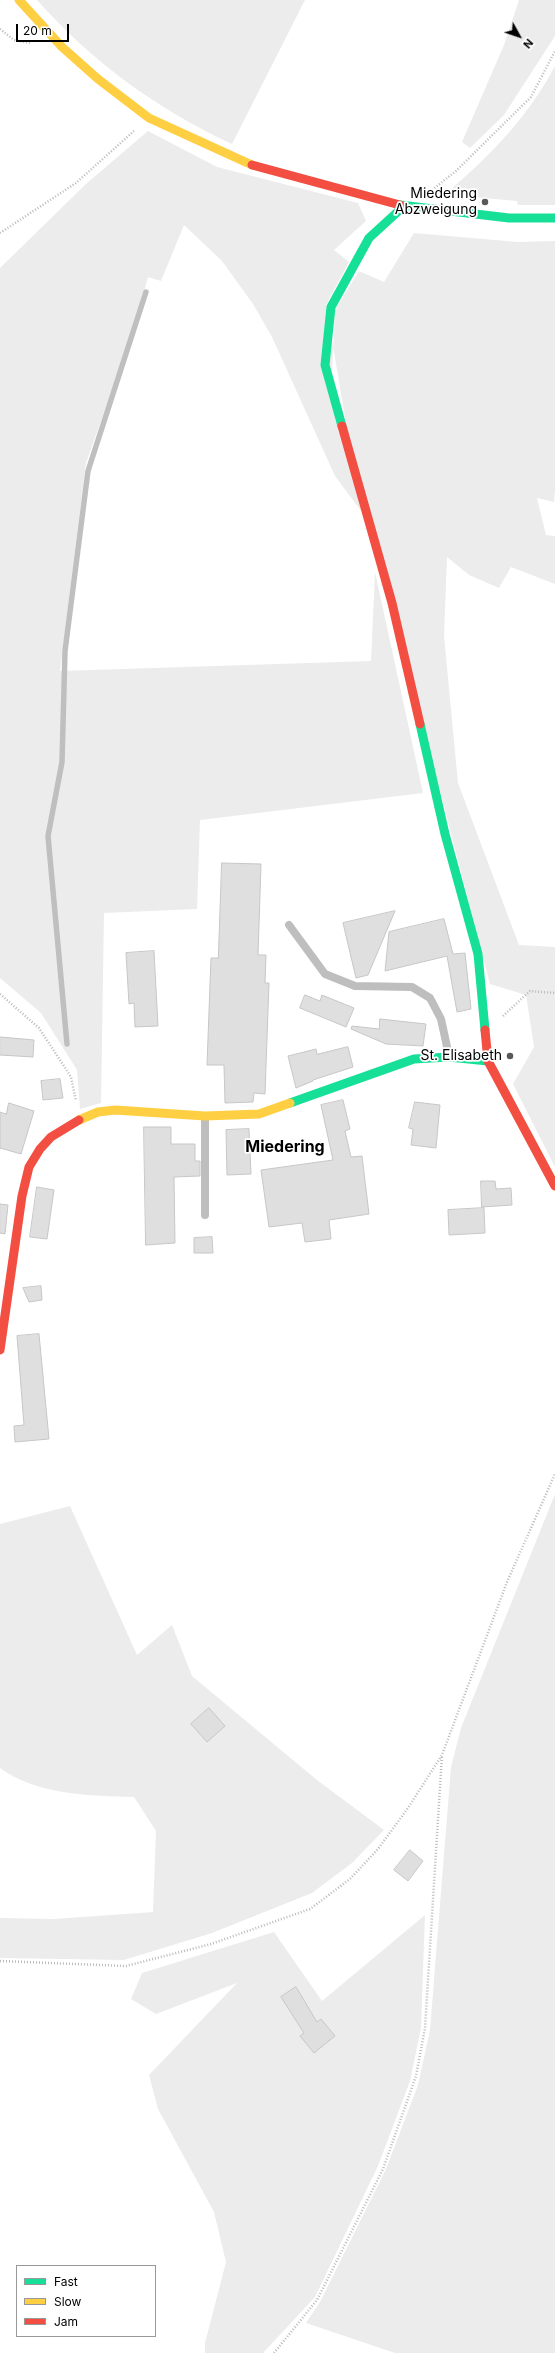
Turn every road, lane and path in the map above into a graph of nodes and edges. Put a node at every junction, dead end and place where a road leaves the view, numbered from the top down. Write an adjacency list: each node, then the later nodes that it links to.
1 (19, 0): 3 (street)
2 (555, 51): 4 (path)
3 (149, 118): 5 (street); 7 (path)
4 (430, 191)
5 (404, 206): 6 (street); 11 (street)
6 (555, 218)
7 (0, 234)
8 (289, 924): 12 (lane)
9 (555, 993): 11 (path)
10 (0, 994): 15 (path)
11 (486, 1031): 13 (street)
12 (449, 1057): 13 (street); 14 (street)
13 (488, 1061): 16 (street)
14 (205, 1116): 15 (street); 17 (lane)
15 (80, 1119): 18 (street)
16 (555, 1186)
17 (205, 1215)
18 (0, 1350)
19 (555, 1474): 20 (path)
20 (442, 1755): 21 (path); 22 (path)
21 (0, 1961)
22 (274, 2353)

